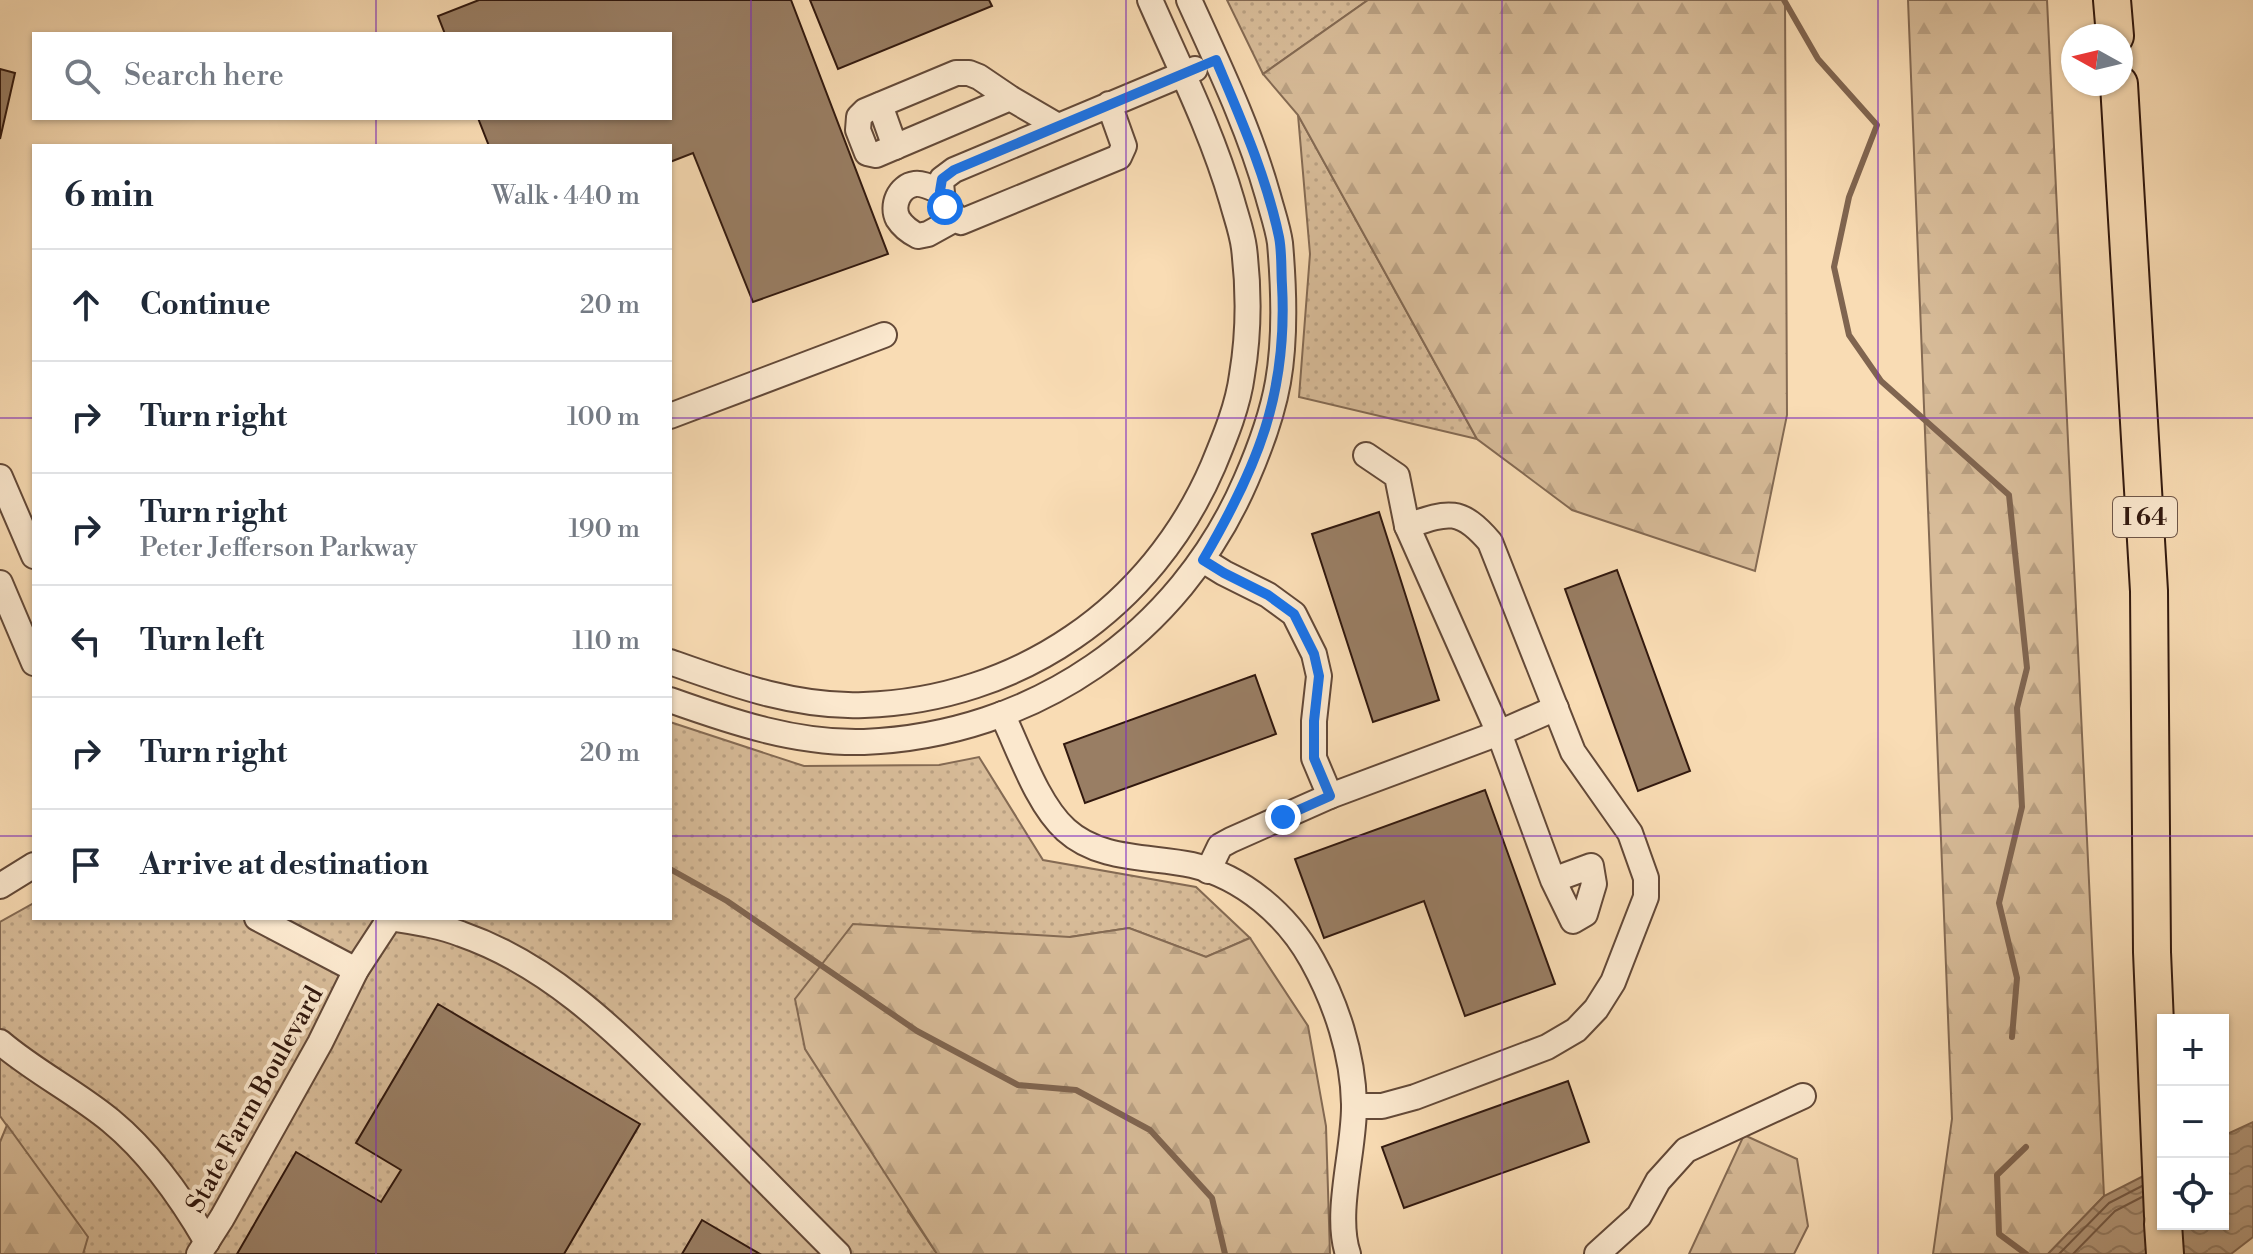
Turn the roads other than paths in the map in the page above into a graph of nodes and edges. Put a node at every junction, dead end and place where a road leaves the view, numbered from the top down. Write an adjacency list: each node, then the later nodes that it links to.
1 (1150, 0): 6 (street)
2 (1189, 0): 5 (street)
3 (2112, 0): 4 (highway)
4 (2114, 24)
5 (1216, 60): 6 (street); 19 (street)
6 (1183, 74): 9 (street); 22 (street)
7 (2120, 96): 41 (highway, I 64)
8 (1010, 98): 8 (street); 10 (street)
9 (1109, 104): 10 (street); 12 (street)
10 (1058, 126): 11 (street)
11 (940, 191): 12 (street); 12 (street)
12 (957, 218)
13 (884, 335): 14 (street)
14 (672, 415)
15 (1366, 455): 17 (street)
16 (0, 477): 18 (street)
17 (1407, 526): 24 (street); 26 (street)
18 (32, 551)
19 (1203, 560): 25 (street); 27 (street)
20 (0, 583): 21 (street)
21 (32, 658)
22 (672, 663)
23 (672, 701): 25 (street)
24 (1556, 708): 26 (street); 40 (street)
25 (1002, 714): 29 (street)
26 (1499, 733): 27 (street); 30 (street)
27 (1330, 796): 29 (street)
28 (32, 866): 31 (street)
29 (1208, 871): 40 (street)
30 (1553, 880)
31 (0, 886)
32 (32, 886): 33 (street)
33 (0, 899)
34 (261, 920): 37 (street, State Farm Boulevard)
35 (389, 920): 37 (street, State Farm Boulevard)
36 (402, 920): 44 (street)
37 (356, 970): 43 (street, State Farm Boulevard)
38 (0, 1042): 43 (street)
39 (1803, 1096): 46 (street)
40 (1354, 1106): 45 (street)
41 (2161, 1158)
42 (2163, 1230): 47 (highway)
43 (203, 1248)
44 (838, 1254)
45 (1348, 1254)
46 (1597, 1254)
47 (2165, 1254)

